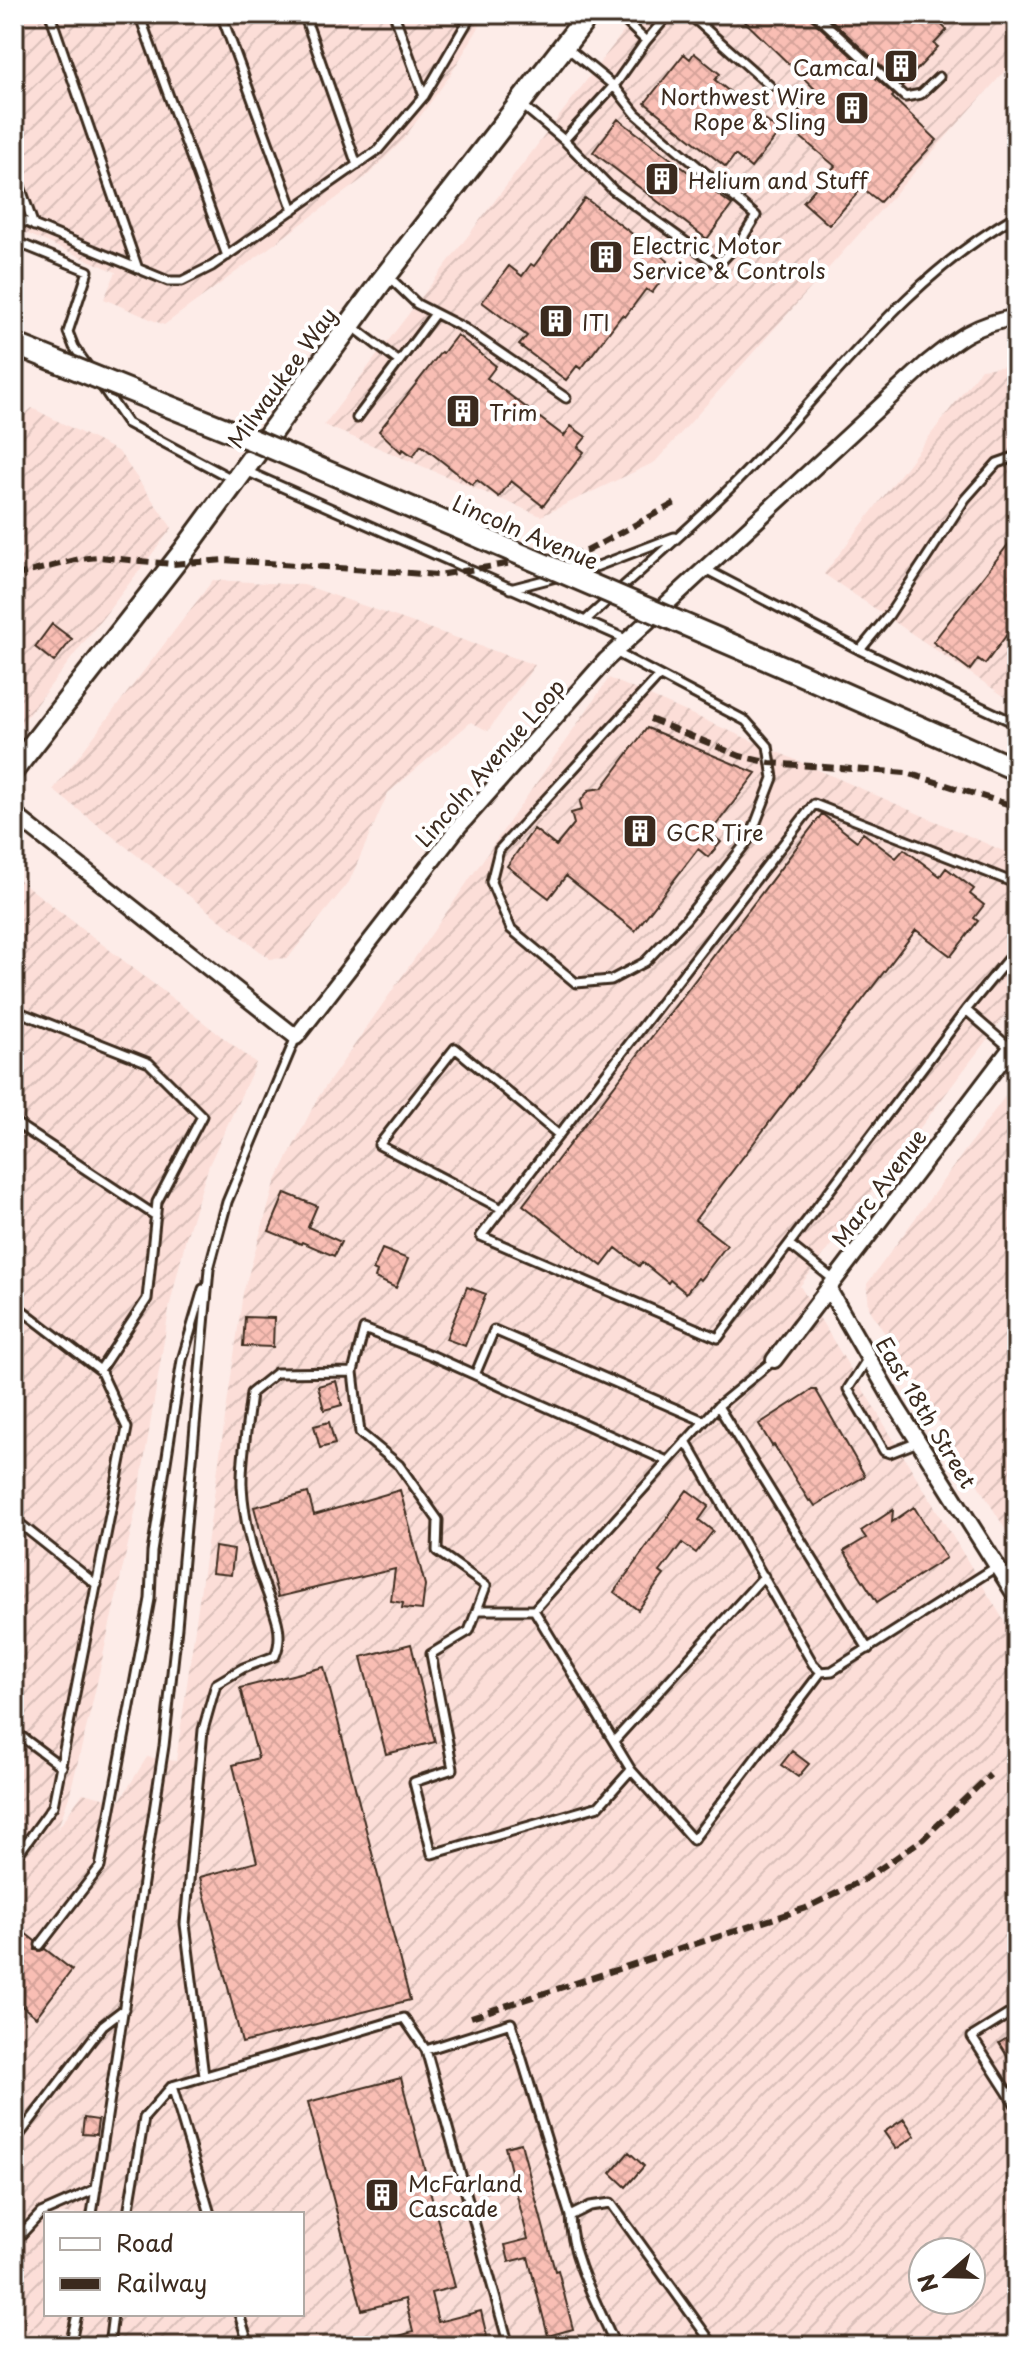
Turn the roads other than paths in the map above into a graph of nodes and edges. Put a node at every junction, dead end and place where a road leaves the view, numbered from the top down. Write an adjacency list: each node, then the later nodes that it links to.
1 (50, 14): 28 (lane)
2 (139, 14): 27 (lane)
3 (221, 14): 22 (lane)
4 (304, 14): 20 (lane)
5 (394, 14): 17 (lane)
6 (472, 14): 17 (lane)
7 (589, 14): 13 (street, Milwaukee Way)
8 (618, 14): 12 (lane)
9 (669, 14): 12 (lane)
10 (689, 14): 16 (lane)
11 (815, 14): 14 (lane)
12 (646, 41): 15 (lane)
13 (565, 46): 15 (lane); 18 (street, Milwaukee Way)
14 (939, 77)
15 (614, 86): 19 (lane); 19 (lane)
16 (770, 86)
17 (424, 96): 20 (lane)
18 (520, 103): 19 (lane); 29 (street, Milwaukee Way)
19 (564, 140)
20 (357, 165): 22 (lane)
21 (14, 169): 25 (lane)
22 (293, 210): 27 (lane)
23 (1017, 215): 39 (lane)
24 (14, 217): 25 (lane)
25 (34, 226): 28 (lane)
26 (14, 241): 38 (lane)
27 (227, 256): 28 (lane)
28 (138, 269)
29 (387, 274): 30 (lane); 32 (street, Milwaukee Way)
30 (434, 315): 34 (lane); 35 (lane)
31 (1017, 317): 40 (street, Lincoln Avenue Loop)
32 (350, 324): 34 (lane); 38 (street, Milwaukee Way)
33 (14, 344): 49 (street, Lincoln Avenue, bridge)
34 (398, 361): 36 (lane)
35 (566, 398)
36 (357, 418)
37 (1017, 456): 44 (lane)
38 (239, 475): 41 (lane); 48 (street, Milwaukee Way)
39 (679, 535): 41 (lane); 42 (lane)
40 (705, 569): 43 (street, Lincoln Avenue Loop); 44 (lane)
41 (510, 589): 42 (lane)
42 (585, 621): 43 (lane)
43 (628, 640): 45 (street, Lincoln Avenue Loop)
44 (860, 650): 47 (lane)
45 (615, 652): 46 (lane); 55 (street, Lincoln Avenue Loop)
46 (659, 676): 46 (lane)
47 (1017, 724)
48 (14, 769)
49 (1017, 770)
50 (14, 814): 55 (street)
51 (1017, 884): 58 (lane)
52 (1017, 948): 54 (lane)
53 (14, 1010): 60 (lane)
54 (966, 1010): 56 (lane); 61 (lane)
55 (296, 1037): 62 (lane)
56 (1014, 1044): 63 (street, Marc Avenue)
57 (14, 1122): 60 (lane)
58 (559, 1135): 59 (lane); 59 (lane)
59 (502, 1209): 61 (lane)
60 (156, 1216): 67 (lane)
61 (789, 1244): 63 (lane)
62 (209, 1269): 89 (lane); 90 (lane)
63 (831, 1284): 65 (street, East 18th Street); 66 (street, Marc Avenue)
64 (14, 1304): 67 (lane)
65 (868, 1357): 73 (street, East 18th Street); 73 (lane)
66 (774, 1360): 70 (lane)
67 (100, 1370): 78 (lane)
68 (353, 1372): 69 (lane); 80 (lane); 93 (lane)
69 (475, 1375): 71 (lane); 74 (lane)
70 (718, 1406): 71 (lane); 82 (lane)
71 (704, 1421): 72 (lane)
72 (686, 1441): 74 (lane); 77 (lane)
73 (918, 1442): 76 (street, East 18th Street)
74 (667, 1461): 81 (lane)
75 (14, 1519): 78 (lane)
76 (997, 1566): 79 (street, East 18th Street); 82 (lane)
77 (764, 1576): 83 (lane); 85 (lane)
78 (97, 1585): 86 (lane)
79 (1017, 1598)
80 (477, 1610): 81 (lane); 87 (lane)
81 (534, 1610): 85 (lane)
82 (868, 1649): 83 (lane)
83 (821, 1672): 87 (lane)
84 (14, 1731): 86 (lane)
85 (614, 1741): 87 (lane)
86 (62, 1767): 88 (lane)
87 (631, 1770)
88 (14, 1860)
89 (40, 1945)
90 (124, 2009): 96 (lane); 97 (lane)
91 (1017, 2009): 95 (lane)
92 (426, 2050): 93 (lane); 101 (lane); 109 (lane)
93 (204, 2076): 94 (lane)
94 (172, 2086): 99 (lane); 100 (lane)
95 (1017, 2107)
96 (14, 2142)
97 (96, 2189): 98 (lane); 102 (lane)
98 (92, 2212)
99 (128, 2212)
100 (209, 2212)
101 (570, 2216): 110 (lane); 111 (lane)
102 (14, 2242)
103 (77, 2316): 106 (lane)
104 (113, 2316): 107 (lane)
105 (240, 2316): 108 (lane)
106 (70, 2346)
107 (109, 2346)
108 (249, 2346)
109 (509, 2346)
110 (611, 2346)
111 (714, 2346)

